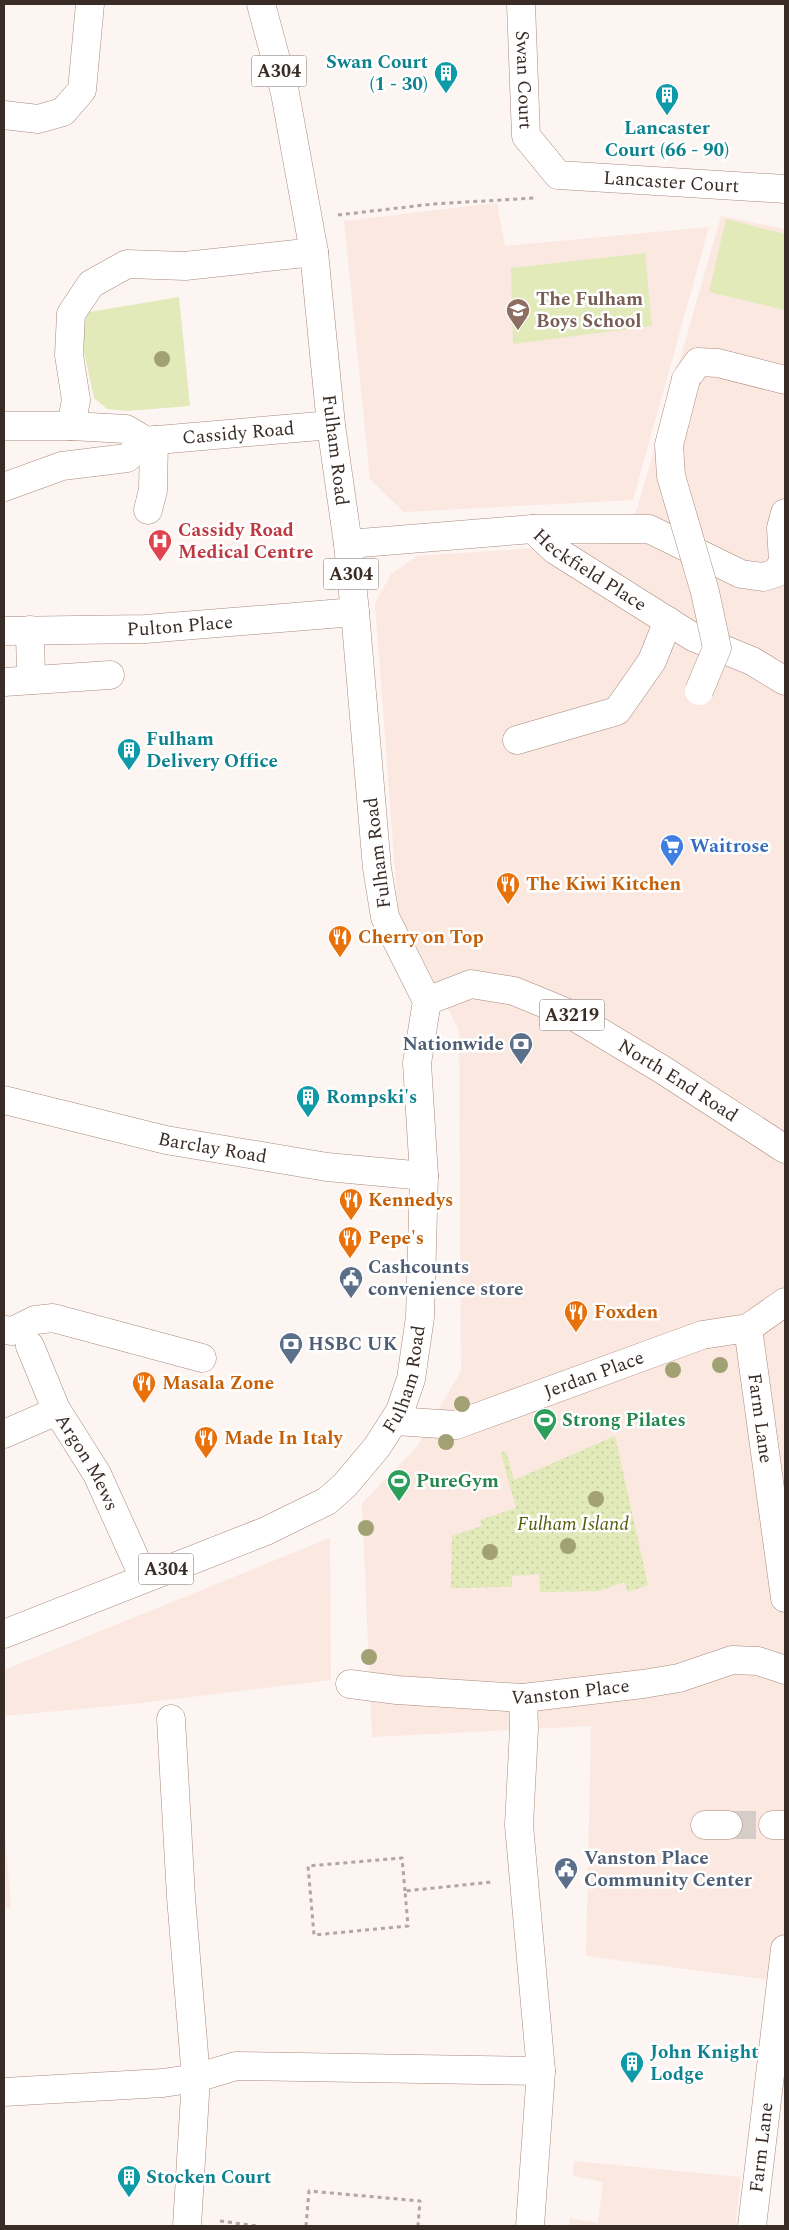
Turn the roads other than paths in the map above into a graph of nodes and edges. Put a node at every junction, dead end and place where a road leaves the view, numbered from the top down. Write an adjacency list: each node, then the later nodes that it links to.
1 (90, 4): 4 (street)
2 (261, 4): 7 (street, Fulham Road / A304)
3 (520, 4): 5 (street, Swan Court)
4 (4, 115)
5 (558, 175): 6 (street, Lancaster Court)
6 (785, 189)
7 (314, 252): 9 (street, Fulham Road / A304); 11 (street)
8 (785, 380): 25 (street, bridge)
9 (331, 425): 12 (street, Cassidy Road); 17 (street, Fulham Road / A304)
10 (4, 426): 11 (street)
11 (71, 426): 12 (street)
12 (150, 440): 13 (street); 14 (street)
13 (4, 487)
14 (148, 510)
15 (785, 513): 16 (street)
16 (534, 529): 17 (street, Heckfield Place); 19 (street, Heckfield Place)
17 (348, 544): 18 (street, Fulham Road / A304)
18 (355, 612): 20 (street, Pulton Place); 27 (street, Fulham Road / A304)
19 (668, 621): 23 (street, Heckfield Place); 26 (street)
20 (17, 630): 22 (street)
21 (110, 675): 22 (street)
22 (31, 680): 24 (street)
23 (785, 681)
24 (4, 682)
25 (699, 691)
26 (517, 740)
27 (427, 1001): 29 (street, North End Road / A3219); 30 (street, Fulham Road / A304)
28 (4, 1100): 30 (street, Barclay Road)
29 (785, 1149)
30 (424, 1176): 37 (street, Fulham Road / A304)
31 (779, 1305): 32 (street, Jerdan Place)
32 (748, 1328): 37 (street, Jerdan Place); 40 (street, Farm Lane)
33 (4, 1330): 35 (street)
34 (30, 1346): 36 (street, Argon Mews)
35 (202, 1358)
36 (57, 1411): 38 (street); 39 (street, Argon Mews)
37 (395, 1421): 39 (street, Fulham Road / A304)
38 (4, 1434)
39 (144, 1578): 41 (street, Fulham Road / A304)
40 (785, 1598)
41 (4, 1634)
42 (785, 1670): 44 (street, Vanston Place)
43 (350, 1684): 44 (street, Vanston Place)
44 (523, 1698): 47 (street)
45 (171, 1719): 48 (street)
46 (785, 1949): 52 (street, Farm Lane)
47 (541, 2071): 48 (street); 51 (street)
48 (196, 2078): 49 (street); 50 (street)
49 (4, 2092)
50 (187, 2226)
51 (530, 2226)
52 (752, 2226)

